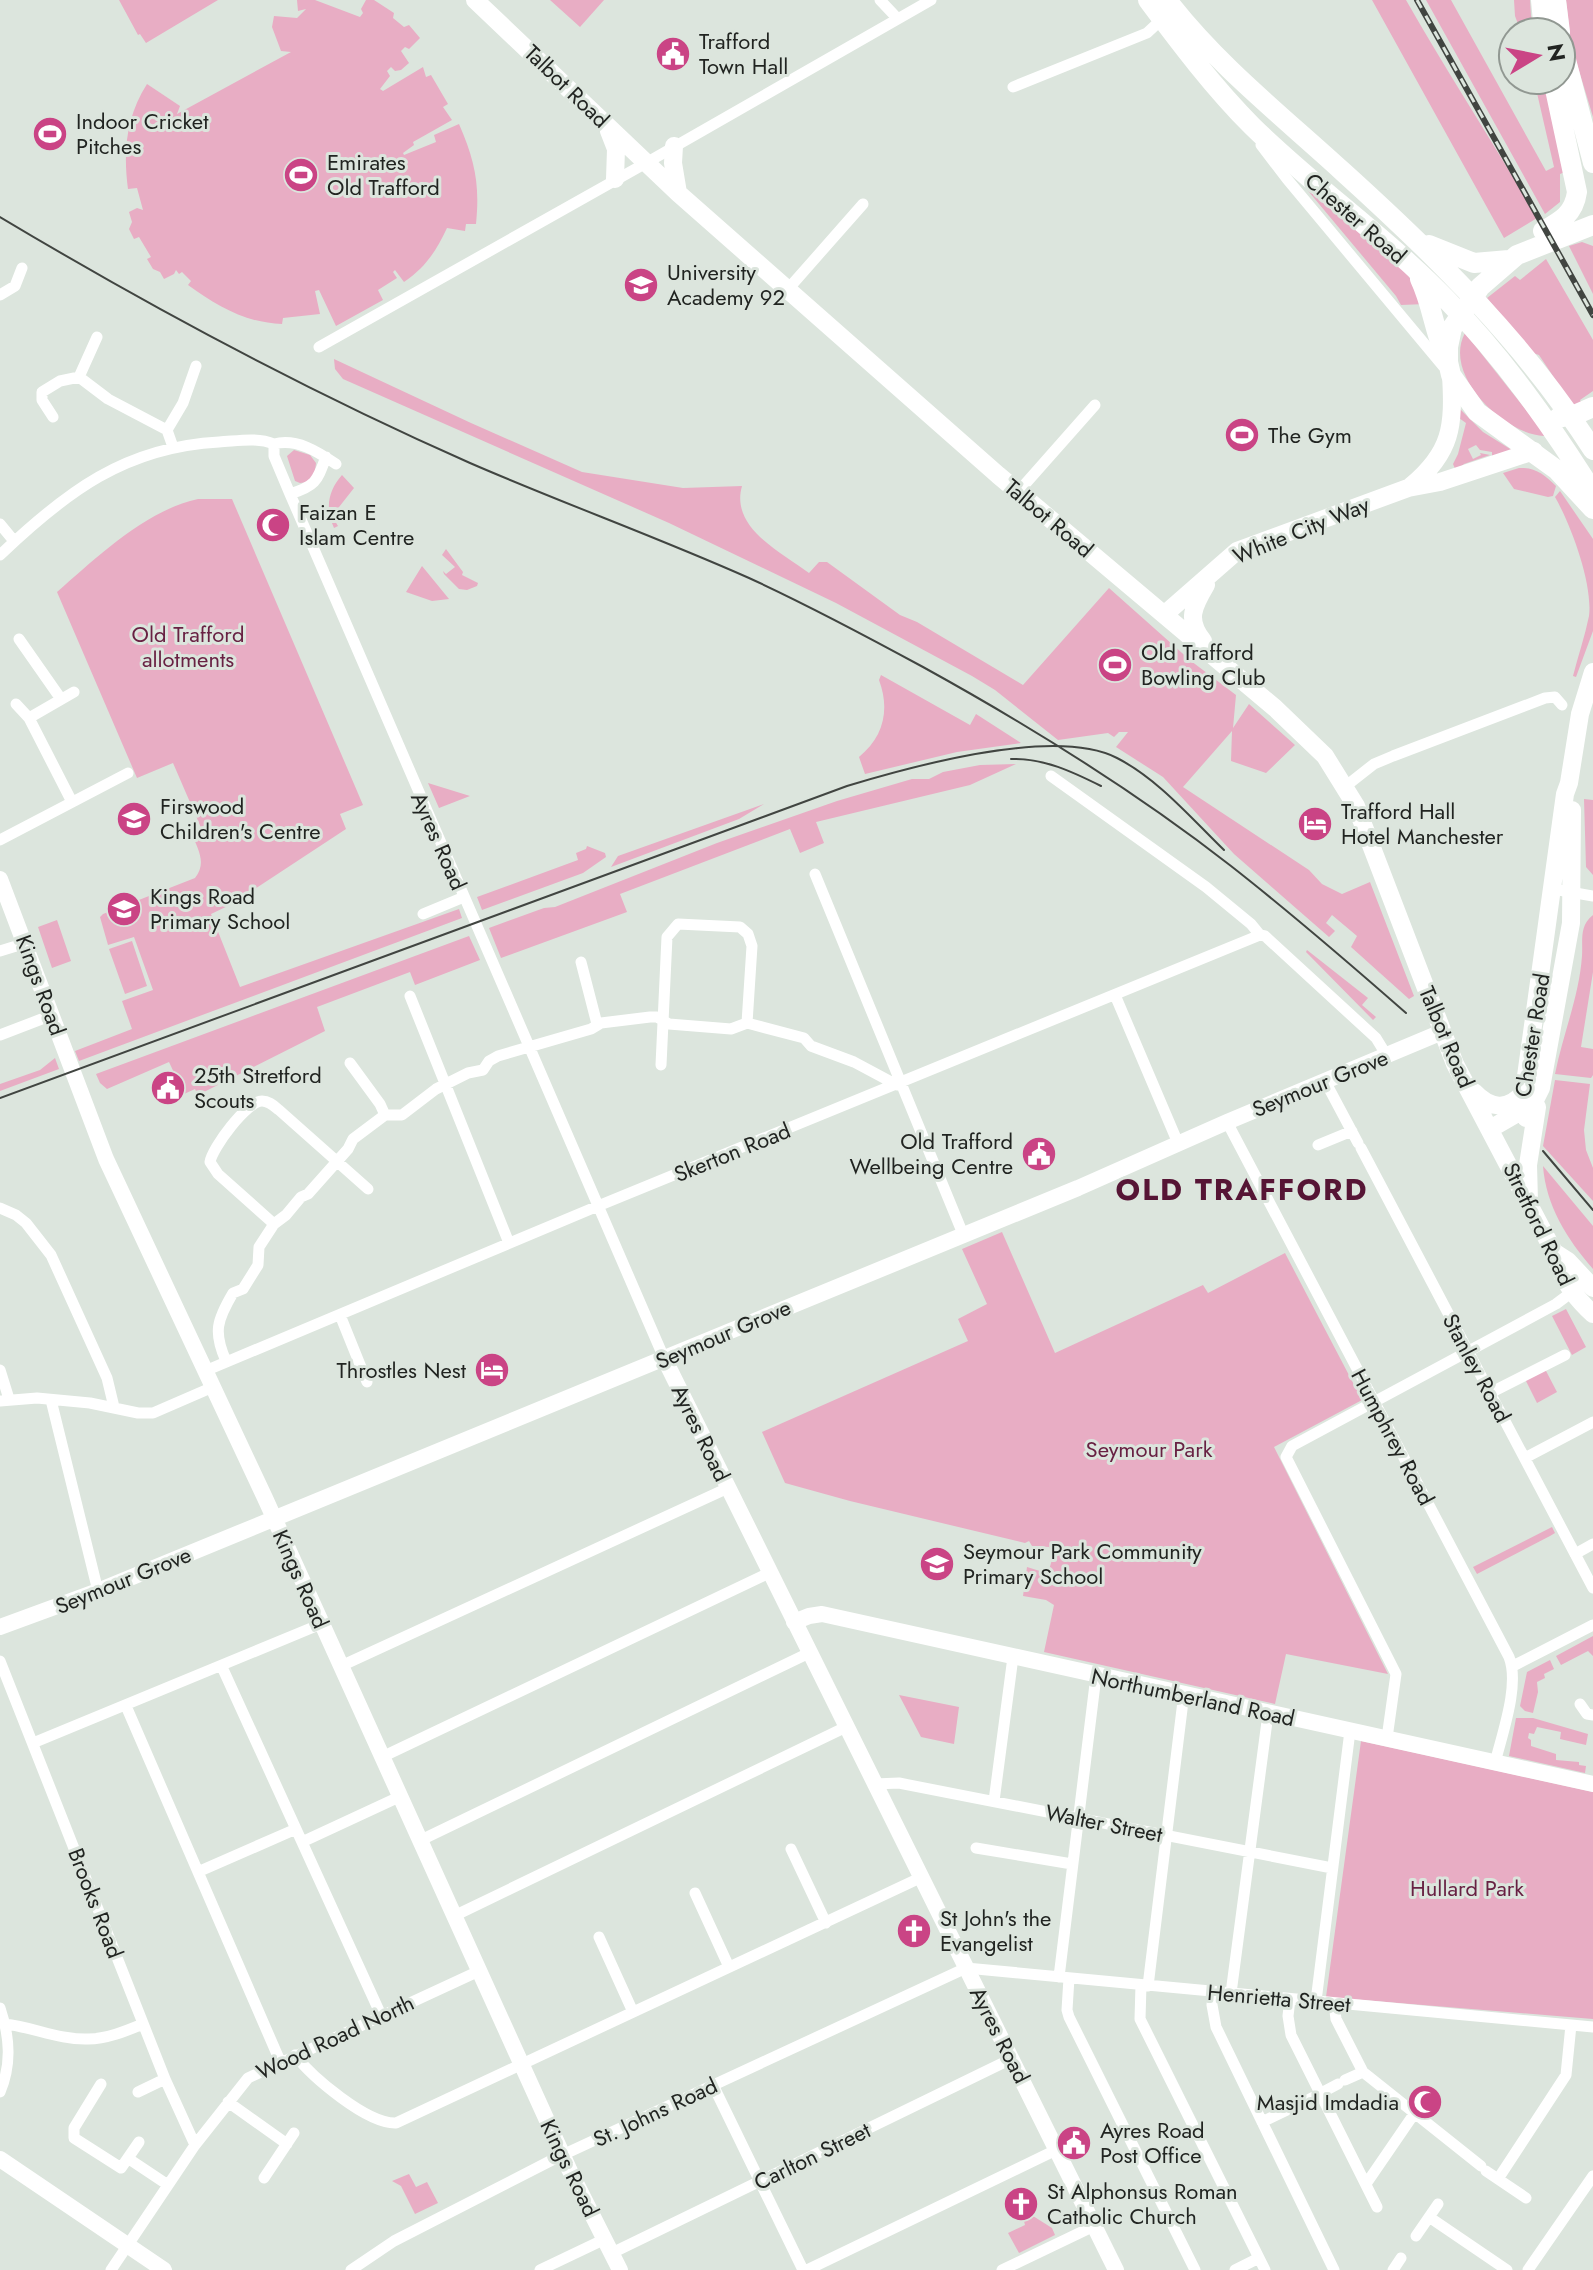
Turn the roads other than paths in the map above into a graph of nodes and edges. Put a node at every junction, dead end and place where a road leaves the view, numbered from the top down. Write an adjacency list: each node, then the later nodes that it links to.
1 (475, 0): 10 (main road, Talbot Road)
2 (880, 0): 6 (street)
3 (931, 0): 6 (street)
4 (1148, 0): 5 (highway, Chester Road)
5 (1165, 10): 7 (street); 11 (highway, Chester Road); 19 (highway, Chester Road)
6 (897, 18): 12 (street)
7 (1013, 87)
8 (1557, 96): 18 (highway)
9 (1575, 96): 14 (highway)
10 (605, 122): 13 (main road, Talbot Road); 15 (main road)
11 (1249, 123): 21 (highway, Chester Road); 30 (street)
12 (674, 146): 13 (street); 16 (main road)
13 (646, 163): 15 (street); 16 (main road, Talbot Road)
14 (1593, 163)
15 (615, 179): 28 (street)
16 (678, 193): 23 (main road, Talbot Road)
17 (863, 204): 23 (street)
18 (1581, 227): 20 (highway)
19 (1414, 238): 20 (highway); 25 (highway, Chester Road)
20 (1513, 258): 25 (highway)
21 (1412, 266): 26 (highway, Chester Road); 30 (highway)
22 (22, 268): 24 (street)
23 (789, 288): 44 (main road, Talbot Road)
24 (0, 295)
25 (1474, 297): 26 (highway); 36 (highway, Chester Road)
26 (1461, 315): 30 (highway); 34 (highway, Chester Road)
27 (97, 337): 31 (street)
28 (319, 347)
29 (196, 366): 37 (street)
30 (1449, 369): 42 (highway); 43 (main road, White City Way)
31 (79, 377): 35 (street); 37 (street)
32 (1095, 405): 44 (street)
33 (1593, 407): 36 (highway)
34 (1542, 416): 36 (highway); 38 (highway, Chester Road)
35 (53, 417)
36 (1581, 422): 38 (highway); 41 (highway, Chester Road)
37 (167, 430): 40 (street)
38 (1560, 441): 42 (highway); 45 (highway, Chester Road)
39 (274, 444): 40 (street); 46 (street, Ayres Road); 46 (street)
40 (173, 447): 49 (street)
41 (1593, 450)
42 (1534, 451): 43 (main road, White City Way); 47 (highway)
43 (1408, 488): 51 (main road, White City Way)
44 (1018, 492): 52 (main road, Talbot Road)
45 (1593, 492)
46 (290, 494): 72 (street, Ayres Road)
47 (1593, 509)
48 (0, 524): 49 (street)
49 (14, 541): 50 (street)
50 (0, 555)
51 (1212, 574): 52 (main road, White City Way); 54 (main road)
52 (1165, 614): 54 (main road, Talbot Road)
53 (17, 637): 58 (street)
54 (1220, 661): 64 (main road, Talbot Road)
55 (1593, 672): 63 (main road, Chester Road)
56 (74, 692): 58 (street)
57 (1559, 697): 64 (street)
58 (61, 699): 60 (street)
59 (16, 704): 60 (street)
60 (29, 718): 65 (street)
61 (128, 773): 65 (street)
62 (1051, 776): 74 (street)
63 (1569, 783): 69 (main road, Chester Road); 70 (main road, Chester Road)
64 (1346, 786): 84 (main road, Talbot Road)
65 (72, 802): 66 (street)
66 (0, 840)
67 (815, 874): 92 (street)
68 (0, 879): 75 (main road, Kings Road)
69 (1553, 889): 70 (street); 94 (main road, Chester Road)
70 (1572, 892): 71 (street); 94 (main road, Chester Road)
71 (1593, 896)
72 (465, 900): 73 (street); 86 (street, Ayres Road)
73 (423, 914)
74 (1260, 935): 78 (street, Skerton Road); 87 (street)
75 (26, 943): 76 (street); 80 (main road, Kings Road)
76 (0, 951)
77 (581, 962): 83 (street)
78 (1115, 995): 92 (street, Skerton Road); 99 (street)
79 (410, 996): 93 (street)
80 (52, 1015): 85 (street); 120 (main road, Kings Road)
81 (663, 1020): 82 (street); 82 (street); 83 (street); 89 (street)
82 (747, 1023): 92 (street)
83 (597, 1024): 86 (street)
84 (1442, 1032): 87 (main road, Seymour Grove); 90 (main road, Talbot Road)
85 (0, 1035)
86 (529, 1046): 93 (street); 104 (street, Ayres Road)
87 (1387, 1056): 91 (main road, Seymour Grove)
88 (350, 1063): 95 (street)
89 (661, 1065)
90 (1462, 1078): 94 (main road); 97 (main road, Talbot Road)
91 (1325, 1081): 96 (main road, Seymour Grove); 98 (street, Stanley Road)
92 (898, 1084): 104 (street, Skerton Road); 107 (street)
93 (445, 1085): 95 (street); 108 (street)
94 (1532, 1090): 97 (main road, Chester Road); 103 (main road)
95 (385, 1115): 101 (street)
96 (1227, 1122): 99 (main road, Seymour Grove); 126 (street, Humphrey Road)
97 (1490, 1129): 103 (main road, Stretford Road)
98 (1352, 1131): 100 (street); 115 (street, Stanley Road)
99 (1178, 1143): 107 (main road, Seymour Grove)
100 (1318, 1145)
101 (336, 1161): 102 (street); 106 (street); 106 (street)
102 (368, 1189)
103 (1529, 1203): 109 (main road, Stretford Road)
104 (598, 1206): 108 (street, Skerton Road); 117 (street, Ayres Road)
105 (0, 1208): 127 (street)
106 (274, 1224): 118 (street)
107 (963, 1234): 117 (main road, Seymour Grove)
108 (509, 1243): 114 (street, Skerton Road)
109 (1561, 1256): 110 (main road); 111 (main road, Stretford Road); 112 (main road)
110 (1593, 1288)
111 (1572, 1292): 113 (main road, Stretford Road); 115 (street)
112 (1593, 1298)
113 (1593, 1314)
114 (340, 1315): 118 (street, Skerton Road); 121 (street)
115 (1467, 1352): 123 (street, Stanley Road); 126 (street)
116 (1565, 1355): 123 (street)
117 (664, 1358): 130 (main road, Ayres Road); 131 (main road, Seymour Grove)
118 (226, 1361): 120 (street, Skerton Road)
119 (0, 1370): 124 (street)
120 (205, 1371): 122 (main road, Kings Road)
121 (367, 1382)
122 (213, 1387): 127 (street); 131 (main road, Kings Road)
123 (1490, 1393): 129 (street, Stanley Road)
124 (4, 1400): 125 (street)
125 (51, 1400): 127 (street); 136 (street)
126 (1374, 1403): 145 (street, Humphrey Road); 155 (street)
127 (114, 1407)
128 (1593, 1422): 129 (street)
129 (1525, 1458): 133 (street, Stanley Road)
130 (728, 1488): 134 (main road, Ayres Road); 144 (street)
131 (273, 1518): 136 (main road, Seymour Grove); 138 (main road, Kings Road)
132 (1593, 1544): 133 (street)
133 (1575, 1554): 135 (street, Stanley Road)
134 (769, 1573): 137 (main road, Ayres Road); 157 (street)
135 (1593, 1588)
136 (98, 1591): 140 (main road, Seymour Grove)
137 (794, 1622): 141 (main road, Ayres Road); 142 (main road, Northumberland Road)
138 (321, 1624): 144 (main road, Kings Road); 146 (street)
139 (1593, 1625): 145 (street)
140 (0, 1627)
141 (809, 1653): 153 (main road, Ayres Road); 166 (street)
142 (1013, 1657): 147 (main road, Northumberland Road); 162 (street)
143 (0, 1661): 156 (street, Brooks Road)
144 (341, 1666): 157 (main road, Kings Road)
145 (1513, 1666): 158 (street)
146 (222, 1667): 150 (street); 164 (street)
147 (1096, 1676): 148 (main road, Northumberland Road); 163 (street)
148 (1184, 1693): 151 (main road, Northumberland Road); 165 (street)
149 (1580, 1704): 152 (street)
150 (126, 1706): 156 (street); 173 (street)
151 (1268, 1714): 154 (main road, Northumberland Road); 170 (street)
152 (1593, 1715)
153 (846, 1727): 159 (main road, Ayres Road); 176 (street)
154 (1350, 1731): 155 (main road, Northumberland Road); 172 (street)
155 (1387, 1738): 158 (main road, Northumberland Road)
156 (33, 1743): 193 (street, Brooks Road)
157 (382, 1757): 161 (main road, Kings Road)
158 (1495, 1763): 160 (main road, Northumberland Road)
159 (875, 1784): 162 (street, Walter Street); 174 (main road, Ayres Road)
160 (1593, 1784)
161 (399, 1797): 166 (main road, Kings Road); 167 (street)
162 (994, 1801): 163 (street, Walter Street)
163 (1077, 1819): 165 (street, Walter Street); 171 (street)
164 (296, 1829): 167 (street); 173 (street)
165 (1166, 1835): 170 (street, Walter Street); 183 (street)
166 (419, 1841): 176 (main road, Kings Road)
167 (302, 1842): 191 (street)
168 (976, 1848): 171 (street)
169 (791, 1849): 177 (street)
170 (1250, 1852): 172 (street, Walter Street); 185 (street)
171 (1072, 1864): 182 (street)
172 (1332, 1868): 187 (street)
173 (200, 1871): 198 (street)
174 (922, 1877): 177 (street); 180 (main road, Ayres Road)
175 (695, 1893): 179 (street)
176 (454, 1916): 181 (main road, Kings Road)
177 (826, 1923): 179 (street)
178 (599, 1937): 190 (street)
179 (729, 1967): 190 (street)
180 (966, 1968): 182 (street, Henrietta Street); 197 (main road, Ayres Road); 203 (street, St. Johns Road)
181 (479, 1971): 191 (street, Wood Road North); 199 (main road, Kings Road)
182 (1064, 1977): 183 (street, Henrietta Street); 244 (street)
183 (1144, 1986): 184 (street, Henrietta Street); 234 (street)
184 (1213, 1991): 185 (street, Henrietta Street); 211 (street)
185 (1231, 1993): 186 (street, Henrietta Street)
186 (1290, 1999): 187 (street, Henrietta Street); 206 (street)
187 (1316, 2001): 188 (street, Henrietta Street)
188 (1334, 2003): 194 (street, Henrietta Street); 200 (street)
189 (0, 2008): 192 (street)
190 (633, 2012): 199 (street)
191 (381, 2015): 196 (street, Wood Road North)
192 (5, 2024): 193 (street); 204 (street)
193 (143, 2024): 201 (street, Brooks Road)
194 (1571, 2025): 195 (street, Henrietta Street); 222 (street)
195 (1593, 2027)
196 (295, 2055): 198 (street, Wood Road North); 199 (street)
197 (1011, 2059): 216 (main road, Ayres Road); 223 (street, Carlton Street)
198 (280, 2061): 207 (street, Wood Road North)
199 (521, 2064): 217 (main road, Kings Road)
200 (1363, 2072): 206 (street); 210 (street)
201 (165, 2079): 205 (street); 215 (street, Brooks Road)
202 (101, 2084): 219 (street)
203 (713, 2085): 217 (street, St. Johns Road); 223 (street)
204 (0, 2092)
205 (138, 2092)
206 (1320, 2093): 208 (street); 224 (street)
207 (228, 2102): 214 (street); 215 (street, Wood Road North)
208 (1304, 2102)
209 (1291, 2108): 211 (street)
210 (1414, 2114): 222 (street); 224 (street)
211 (1262, 2122): 247 (street)
212 (294, 2133): 214 (street)
213 (139, 2142): 219 (street)
214 (287, 2144): 221 (street)
215 (195, 2145): 225 (street, Wood Road North)
216 (1056, 2150): 230 (main road, Ayres Road); 241 (street)
217 (563, 2155): 233 (main road, Kings Road); 238 (street, St. Johns Road)
218 (0, 2159): 232 (main road)
219 (129, 2159): 225 (street)
220 (1593, 2176): 250 (street)
221 (264, 2178)
222 (1498, 2179): 226 (street)
223 (760, 2181): 233 (street, Carlton Street); 241 (street)
224 (1366, 2184): 228 (street)
225 (168, 2185): 232 (street, Wood Road North)
226 (1526, 2198)
227 (1438, 2204): 229 (street)
228 (1377, 2207)
229 (1429, 2217): 231 (street); 249 (street)
230 (1094, 2226): 242 (street); 243 (main road, Ayres Road)
231 (1416, 2236)
232 (128, 2245): 236 (street, Wood Road North); 237 (main road)
233 (608, 2246): 239 (street, Carlton Street); 240 (main road, Kings Road)
234 (1259, 2258): 245 (street); 246 (street)
235 (1401, 2258): 248 (street)
236 (111, 2270)
237 (164, 2270)
238 (351, 2270)
239 (540, 2270)
240 (620, 2270)
241 (805, 2270)
242 (1002, 2270)
243 (1116, 2270)
244 (1195, 2270)
245 (1235, 2270)
246 (1265, 2270)
247 (1334, 2270)
248 (1393, 2270)
249 (1507, 2270)
250 (1528, 2270)

